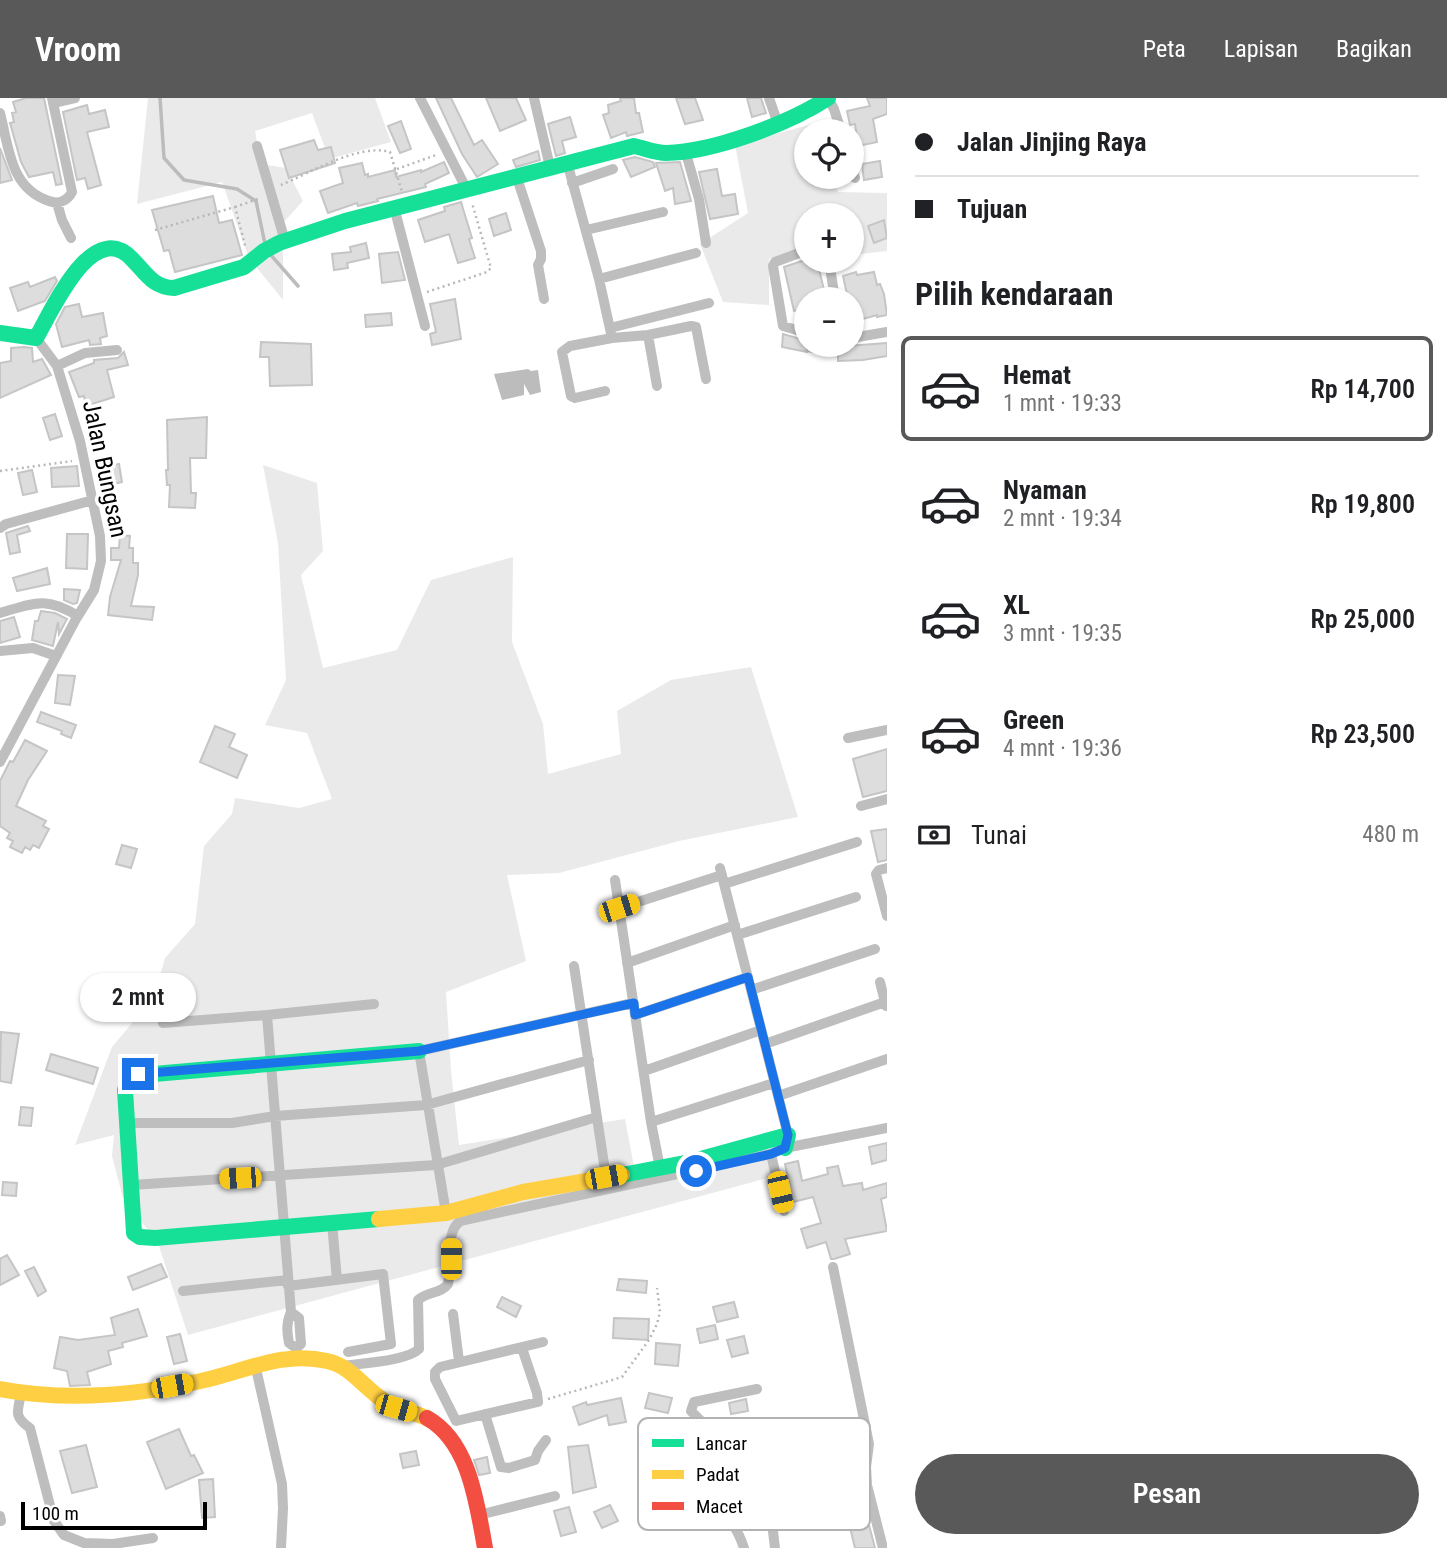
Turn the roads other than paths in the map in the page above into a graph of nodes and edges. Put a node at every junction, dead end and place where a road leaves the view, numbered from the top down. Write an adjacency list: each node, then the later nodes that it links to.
1 (75, 98): 6 (street)
2 (420, 98): 17 (street)
3 (534, 98): 13 (street)
4 (769, 98): 9 (street)
5 (828, 98): 8 (street); 9 (street)
6 (52, 100): 18 (street)
7 (0, 113): 18 (street)
8 (837, 119)
9 (778, 124): 11 (street)
10 (257, 146): 23 (street)
11 (685, 150): 12 (street); 24 (street)
12 (567, 162): 13 (street); 16 (street)
13 (550, 167): 15 (street)
14 (613, 169): 16 (street)
15 (517, 178): 17 (street); 28 (street)
16 (572, 183): 21 (street)
17 (467, 190): 19 (street)
18 (62, 201): 22 (street)
19 (400, 206): 23 (street); 30 (street)
20 (663, 212): 21 (street)
21 (586, 230): 27 (street)
22 (71, 238)
23 (285, 241): 37 (street)
24 (706, 243)
25 (696, 253): 27 (street)
26 (794, 255): 31 (street)
27 (599, 279): 34 (street)
28 (544, 299)
29 (709, 303): 34 (street)
30 (425, 326)
31 (794, 329)
32 (887, 332): 36 (street)
33 (0, 333): 37 (street)
34 (611, 333): 35 (street); 42 (street)
35 (649, 335): 40 (street); 41 (street)
36 (864, 336)
37 (36, 338): 39 (street, Jalan Bungsan)
38 (117, 350): 39 (street)
39 (58, 366): 43 (street, Jalan Bungsan)
40 (706, 379)
41 (657, 386)
42 (605, 391)
43 (93, 500): 44 (street); 46 (street, Jalan Bungsan)
44 (0, 528)
45 (0, 613): 46 (street)
46 (78, 616): 48 (street, Jalan Bungsan)
47 (0, 651): 48 (street)
48 (56, 656): 51 (street, Jalan Bungsan)
49 (887, 730): 50 (street)
50 (848, 738)
51 (0, 762)
52 (887, 799): 53 (street)
53 (861, 806)
54 (857, 842): 56 (street)
55 (887, 868): 60 (street)
56 (722, 876): 59 (street); 61 (street)
57 (615, 880): 59 (street)
58 (856, 897): 61 (street)
59 (619, 908): 63 (street)
60 (887, 915)
61 (736, 930): 63 (street); 65 (street)
62 (875, 949): 67 (street)
63 (628, 962): 68 (street)
64 (574, 965): 73 (street)
65 (748, 977): 67 (street); 72 (street)
66 (880, 982): 70 (street)
67 (751, 990): 75 (street)
68 (634, 1003): 72 (street); 73 (street)
69 (374, 1004): 71 (street)
70 (886, 1005): 76 (street)
71 (267, 1014): 74 (street); 80 (street)
72 (635, 1015): 81 (street)
73 (583, 1016): 77 (street); 79 (street)
74 (163, 1023)
75 (761, 1030): 76 (street); 81 (street)
76 (765, 1044): 82 (street)
77 (419, 1051): 80 (street); 84 (street)
78 (887, 1059): 83 (street)
79 (589, 1060): 84 (street); 86 (street)
80 (270, 1062): 85 (street); 88 (street)
81 (644, 1071): 87 (street)
82 (774, 1083): 83 (street); 87 (street)
83 (778, 1096): 90 (street)
84 (426, 1105): 85 (street); 91 (street)
85 (275, 1116): 88 (street); 93 (street)
86 (597, 1117): 91 (street); 94 (street)
87 (651, 1122): 92 (street)
88 (128, 1123): 95 (street)
89 (887, 1128): 90 (street)
90 (781, 1146): 92 (street); 96 (street); 108 (street)
91 (436, 1165): 93 (street); 97 (street)
92 (660, 1168): 94 (street)
93 (280, 1177): 95 (street); 99 (street)
94 (606, 1177): 97 (street)
95 (132, 1185): 99 (street)
96 (784, 1211)
97 (446, 1213): 98 (street)
98 (332, 1223): 99 (street); 101 (street)
99 (284, 1227): 102 (street)
100 (834, 1267): 117 (street)
101 (337, 1280): 102 (street); 108 (street)
102 (288, 1283): 103 (street); 107 (street)
103 (183, 1291)
104 (453, 1314): 109 (street)
105 (543, 1342): 106 (street)
106 (522, 1348): 109 (street); 115 (street)
107 (296, 1354): 108 (street); 110 (street)
108 (345, 1359): 118 (street)
109 (458, 1362): 114 (street)
110 (255, 1364): 113 (street); 126 (street)
111 (0, 1389): 113 (street)
112 (757, 1389): 116 (street)
113 (21, 1395): 125 (street)
114 (450, 1410): 115 (street); 118 (street)
115 (485, 1414): 119 (street)
116 (698, 1418)
117 (864, 1418)
118 (438, 1424): 122 (street)
119 (546, 1440)
120 (555, 1496): 122 (street)
121 (870, 1497): 130 (street)
122 (479, 1515): 127 (street)
123 (737, 1530): 128 (street)
124 (773, 1530): 129 (street)
125 (152, 1538)
126 (281, 1548)
127 (485, 1548)
128 (744, 1548)
129 (775, 1548)
130 (883, 1548)

